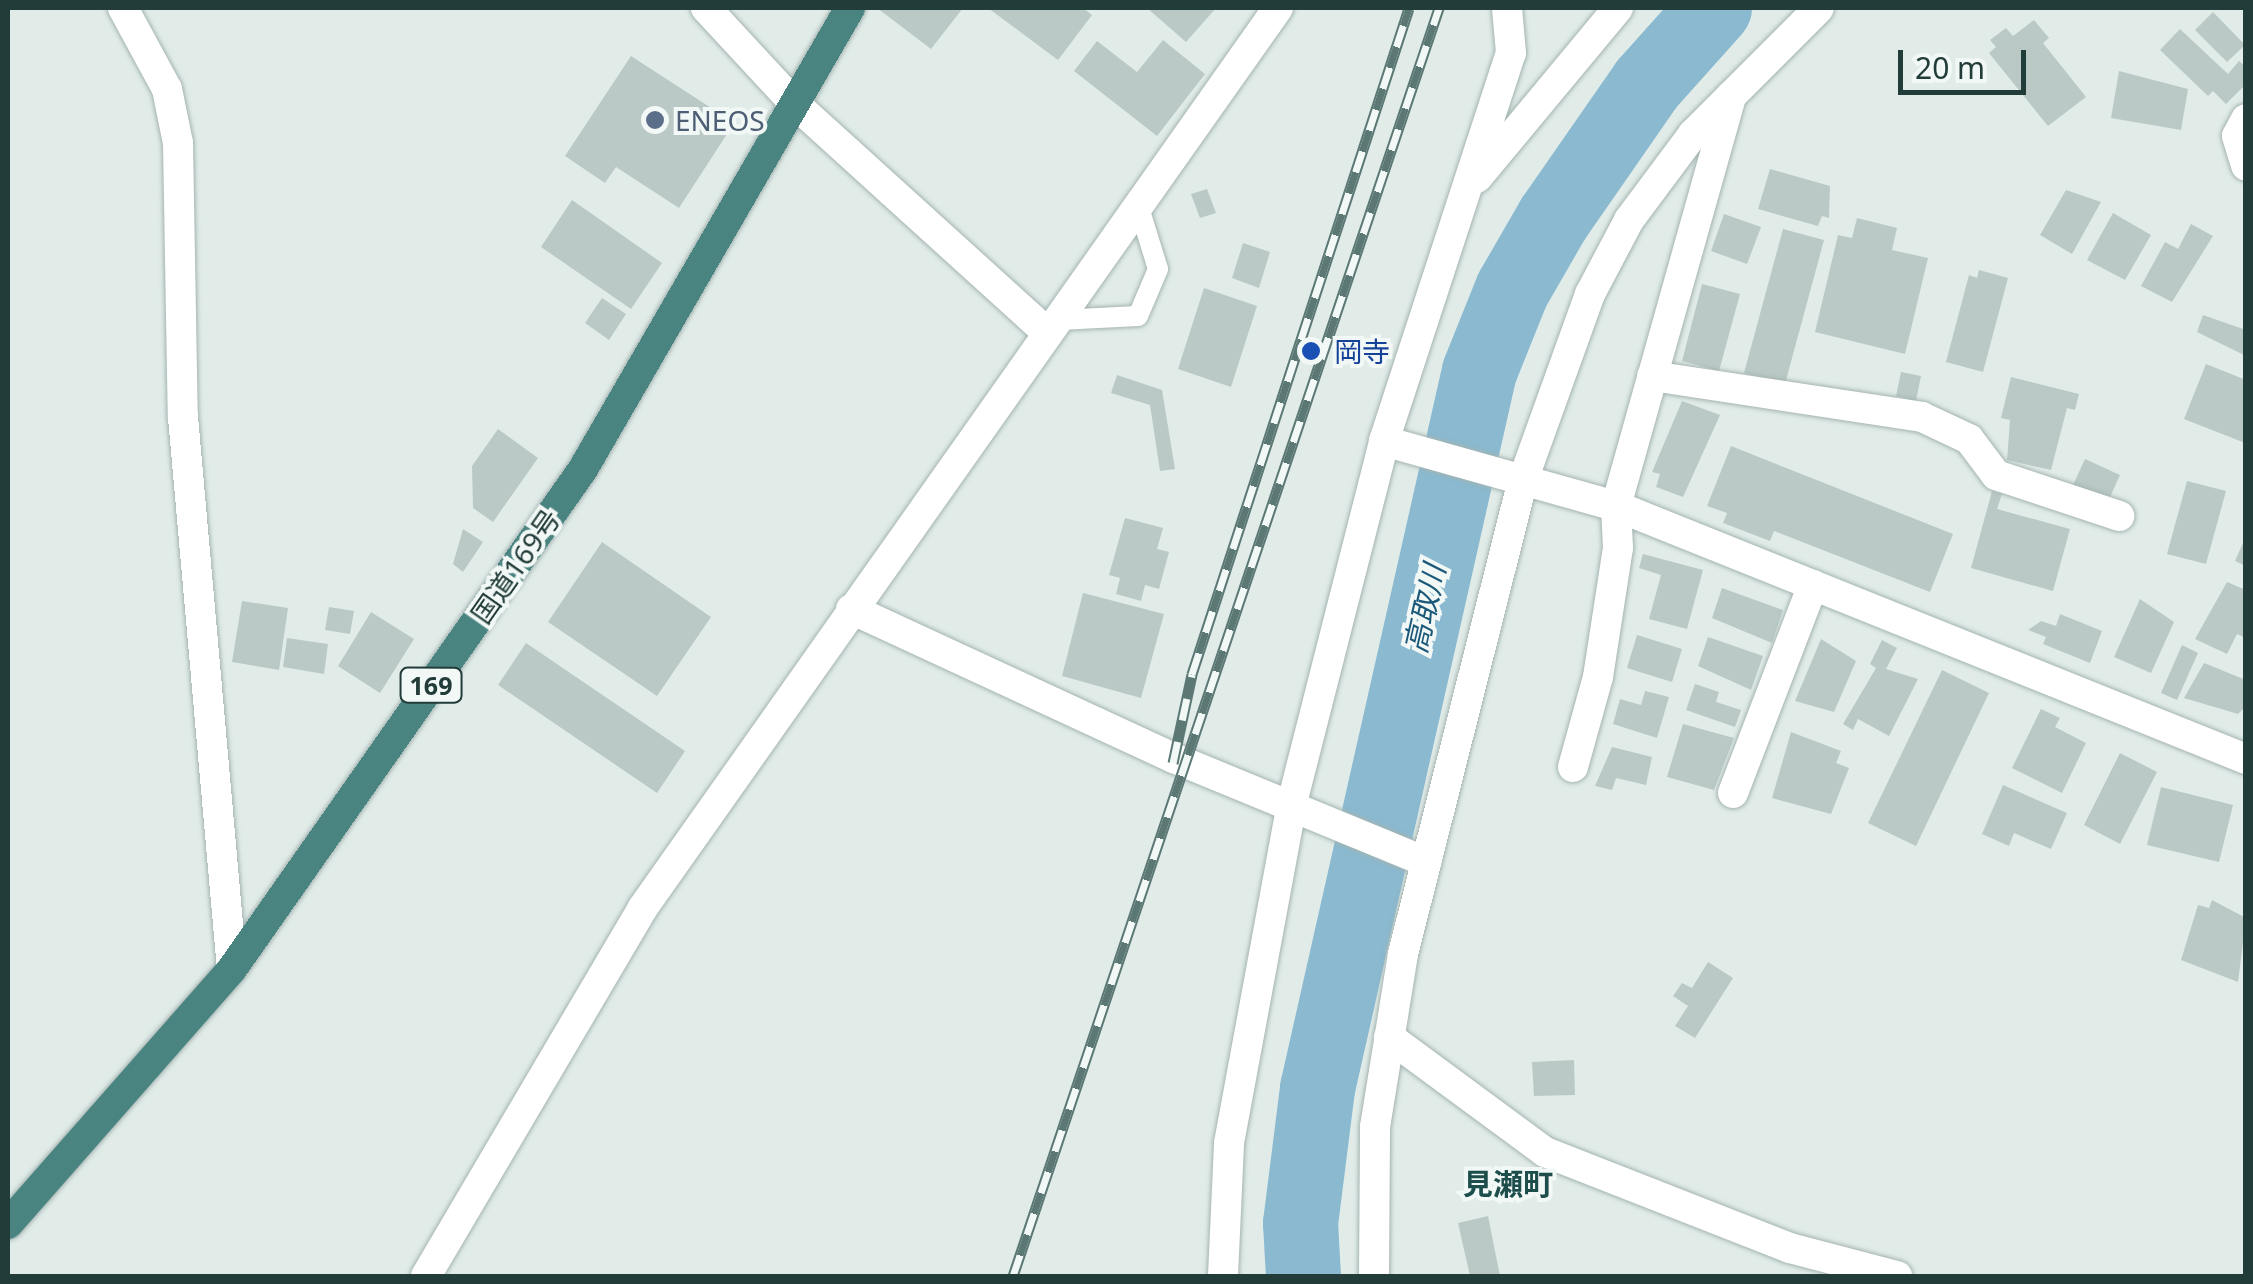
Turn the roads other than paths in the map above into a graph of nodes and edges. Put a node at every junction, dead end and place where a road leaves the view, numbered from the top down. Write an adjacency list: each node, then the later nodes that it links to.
1 (123, 8): 27 (street)
2 (706, 8): 9 (street)
3 (850, 8): 9 (highway, 国道169号 / 169)
4 (1278, 8): 13 (street)
5 (1507, 8): 12 (street)
6 (1618, 8): 12 (street)
7 (1819, 8): 8 (street)
8 (1733, 90): 15 (street); 17 (street)
9 (794, 103): 14 (street); 27 (highway, 国道169号 / 169)
10 (2246, 119): 11 (street)
11 (2246, 166)
12 (1466, 192): 16 (street)
13 (1140, 212): 14 (street); 14 (lane)
14 (1053, 326): 21 (street)
15 (1652, 376): 18 (street); 19 (street)
16 (1391, 444): 17 (street); 25 (street)
17 (1513, 478): 18 (street); 26 (street)
18 (1616, 506): 20 (street); 23 (street)
19 (2119, 516)
20 (1814, 585): 22 (street); 24 (street)
21 (851, 609): 25 (street); 30 (street)
22 (2246, 758)
23 (1573, 767)
24 (1733, 793)
25 (1292, 803): 26 (street); 31 (street)
26 (1420, 860): 28 (street)
27 (232, 970): 29 (highway, 国道169号 / 169)
28 (1389, 1037): 32 (street); 33 (street)
29 (8, 1224)
30 (426, 1276)
31 (1223, 1276)
32 (1374, 1276)
33 (1896, 1276)

